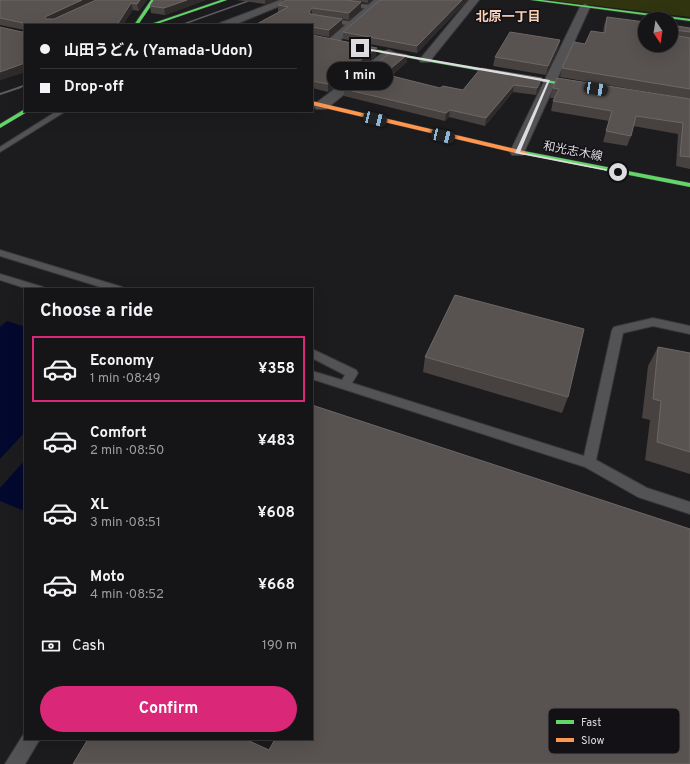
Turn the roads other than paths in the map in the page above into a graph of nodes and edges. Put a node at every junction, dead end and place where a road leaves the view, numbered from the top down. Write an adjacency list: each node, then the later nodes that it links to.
1 (153, 0): 12 (street)
2 (225, 0): 13 (street)
3 (289, 0): 11 (street)
4 (474, 0): 19 (street)
5 (533, 0): 8 (street)
6 (339, 3): 7 (lane)
7 (376, 4): 15 (street)
8 (585, 7): 10 (street); 20 (street)
9 (320, 19): 15 (lane)
10 (690, 20)
11 (228, 23): 14 (street)
12 (137, 24)
13 (153, 24)
14 (238, 24)
15 (353, 24): 17 (street)
16 (313, 38): 17 (street)
17 (332, 42): 18 (street)
18 (389, 53): 19 (street); 22 (street)
19 (425, 60): 20 (street)
20 (549, 81): 21 (street); 27 (street)
21 (596, 89)
22 (316, 104): 27 (street, 和光志木線)
23 (24, 112): 25 (street)
24 (60, 112): 26 (lane)
25 (0, 126)
26 (0, 150)
27 (517, 152): 28 (street, 和光志木線)
28 (690, 185)
29 (0, 253): 32 (lane)
30 (0, 277): 31 (lane)
31 (37, 288)
32 (115, 288)
33 (690, 330): 37 (lane)
34 (313, 354): 36 (lane)
35 (313, 375): 36 (lane)
36 (345, 385): 37 (lane)
37 (589, 463): 38 (lane)
38 (690, 508)
39 (30, 740): 40 (lane)
40 (14, 764)

